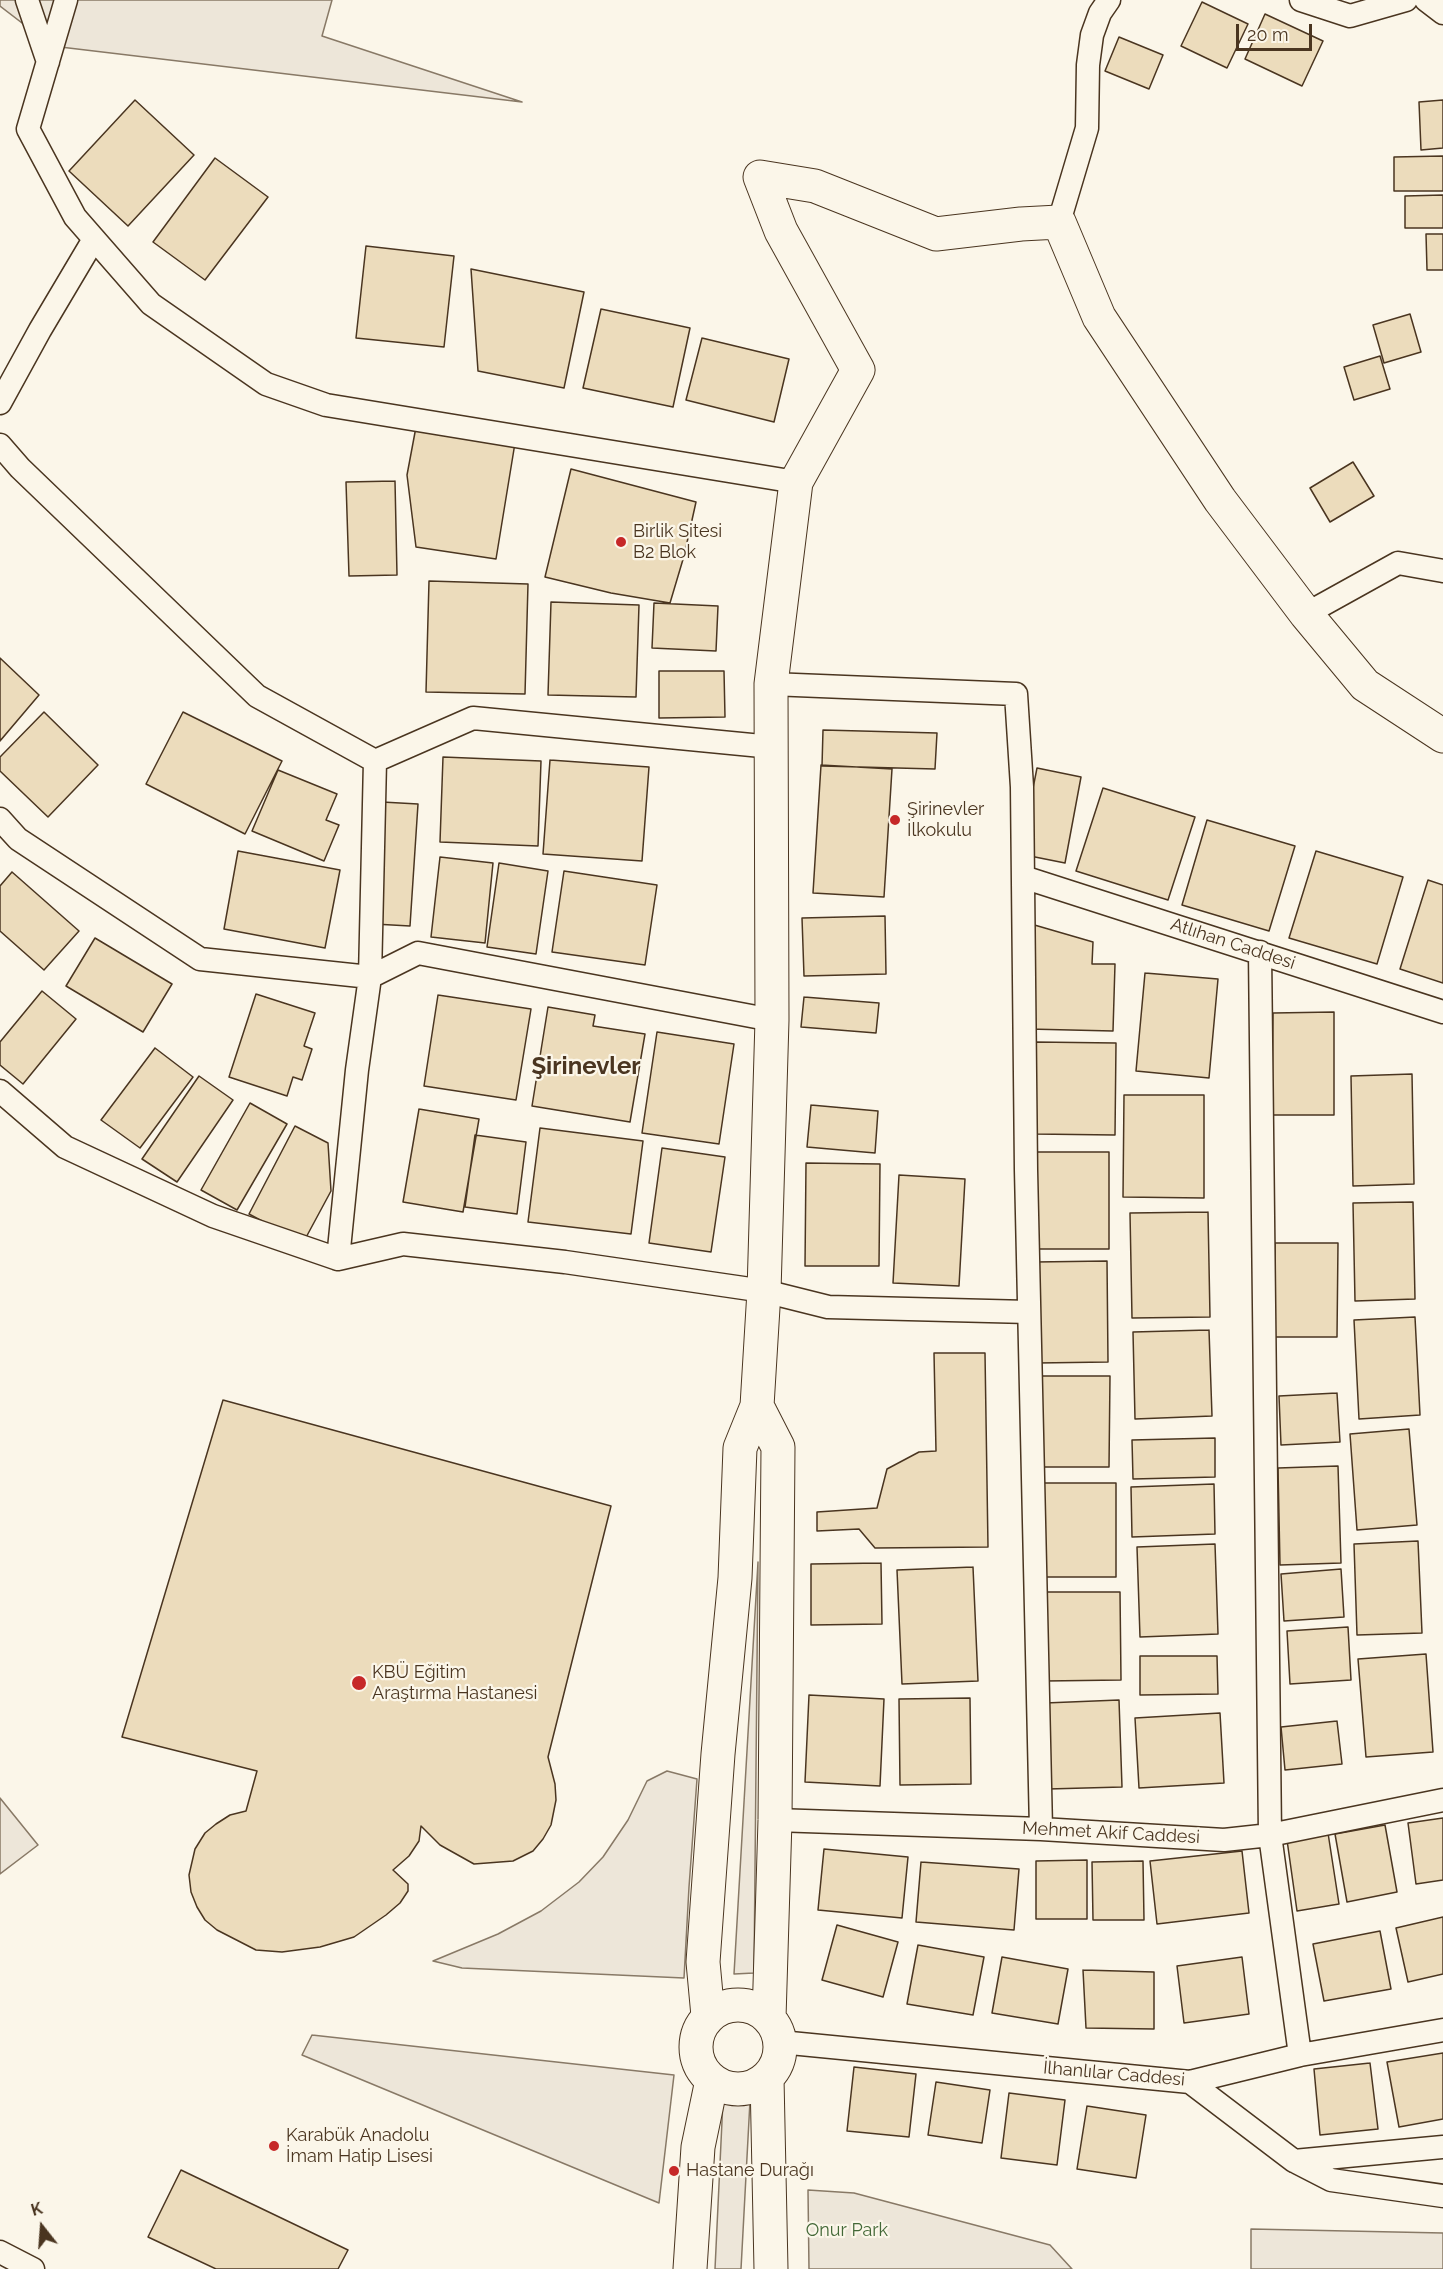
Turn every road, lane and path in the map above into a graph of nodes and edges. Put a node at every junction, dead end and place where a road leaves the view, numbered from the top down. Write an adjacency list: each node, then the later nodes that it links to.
1 (27, 0): 8 (street)
2 (66, 0): 8 (street)
3 (1108, 0): 9 (street)
4 (1301, 0): 5 (street)
5 (1406, 0)
6 (1426, 0): 7 (street)
7 (1443, 13)
8 (48, 62): 10 (street)
9 (1059, 222): 13 (street); 15 (street)
10 (94, 239): 11 (street); 13 (street)
11 (0, 403)
12 (0, 445): 19 (street)
13 (796, 482): 16 (street)
14 (1443, 571): 15 (street)
15 (1306, 614): 17 (street)
16 (771, 684): 18 (street); 21 (street)
17 (1443, 736)
18 (772, 747): 19 (street); 25 (street)
19 (375, 761): 23 (street)
20 (0, 819): 23 (street)
21 (1023, 877): 22 (street, Atlıhan Caddesi); 29 (street)
22 (1260, 952): 24 (street, Atlıhan Caddesi); 34 (street)
23 (370, 977): 25 (street); 27 (street)
24 (1443, 1012)
25 (772, 1020): 28 (street)
26 (0, 1091): 27 (street)
27 (338, 1259): 28 (street)
28 (764, 1292): 29 (street); 30 (street)
29 (1029, 1312): 33 (street)
30 (757, 1406): 32 (street); 35 (street)
31 (1443, 1800): 34 (street, Mehmet Akif Caddesi)
32 (775, 1820): 33 (street, Mehmet Akif Caddesi); 36 (street)
33 (1041, 1829): 34 (street, Mehmet Akif Caddesi)
34 (1270, 1835): 38 (street)
35 (708, 2016): 36 (street); 40 (street)
36 (775, 2030): 39 (street); 41 (street, İlhanlılar Caddesi)
37 (1443, 2030): 38 (street, İlhanlılar Caddesi)
38 (1300, 2055): 41 (street, İlhanlılar Caddesi)
39 (767, 2078): 40 (street); 48 (street)
40 (712, 2080): 47 (street)
41 (1190, 2082): 43 (street)
42 (1443, 2147): 43 (street)
43 (1294, 2161): 44 (street)
44 (1443, 2196)
45 (0, 2252): 46 (street)
46 (33, 2269)
47 (690, 2269)
48 (771, 2269)

